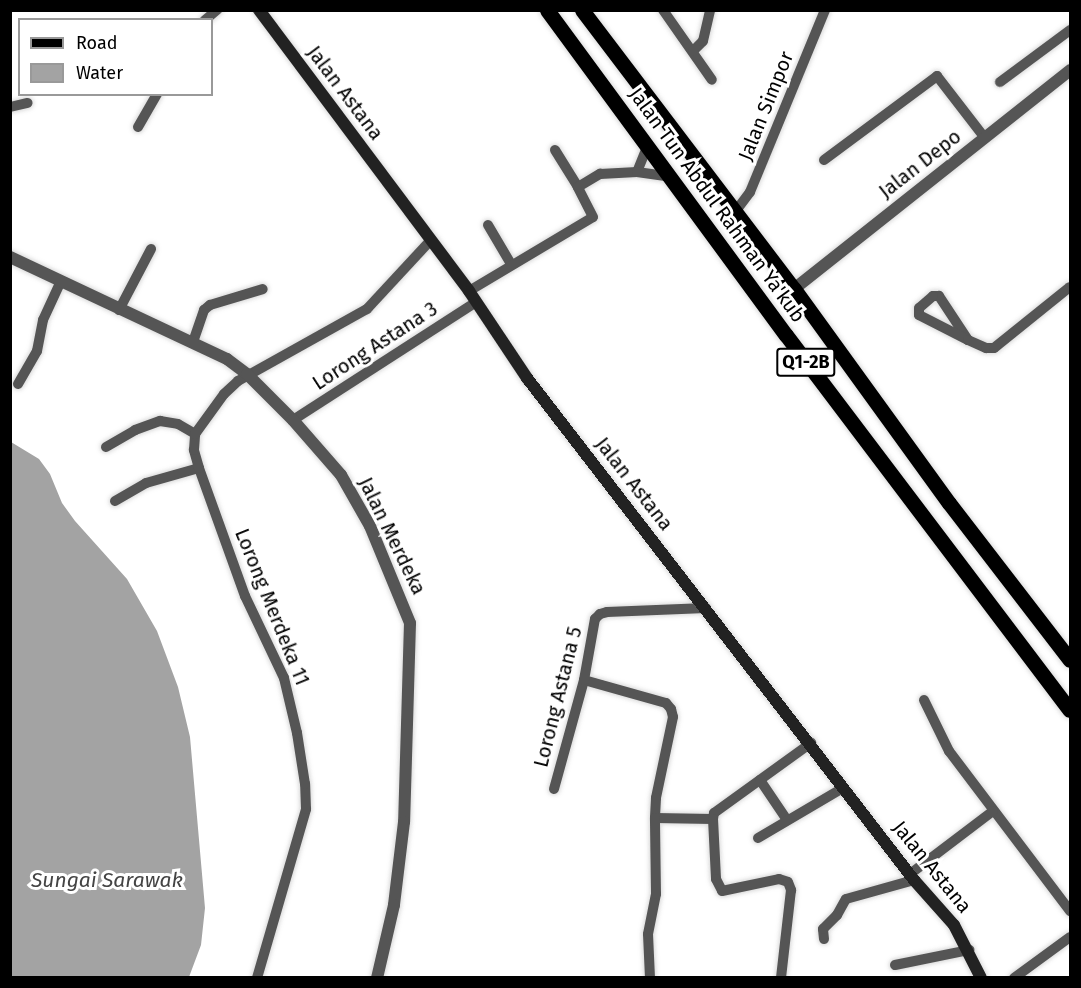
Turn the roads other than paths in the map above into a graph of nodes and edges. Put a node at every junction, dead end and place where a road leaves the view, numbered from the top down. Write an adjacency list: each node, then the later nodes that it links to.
1 (259, 10): 25 (main road, Jalan Astana)
2 (547, 10): 17 (main road, Jalan Tun Abdul Rahman Ya'kub / Q1-2B)
3 (582, 10): 23 (main road, Jalan Tun Abdul Rahman Ya'kub)
4 (663, 10): 8 (street)
5 (710, 10): 8 (street)
6 (825, 10): 23 (street, Jalan Simpor)
7 (1071, 30): 11 (street)
8 (693, 51): 10 (street)
9 (1071, 70): 16 (street, Jalan Depo)
10 (712, 80)
11 (1000, 82)
12 (156, 96): 15 (street)
13 (28, 103): 14 (street)
14 (10, 107)
15 (138, 127)
16 (986, 138): 19 (street); 32 (street, Jalan Depo)
17 (648, 145): 20 (street); 21 (main road, Jalan Tun Abdul Rahman Ya'kub / Q1-2B)
18 (555, 150): 22 (street)
19 (824, 160)
20 (638, 172): 21 (street); 22 (street)
21 (671, 177): 48 (main road, Jalan Tun Abdul Rahman Ya'kub / Q1-2B)
22 (578, 187): 28 (street, Lorong Astana 3)
23 (735, 212): 32 (main road, Jalan Tun Abdul Rahman Ya'kub)
24 (488, 225): 28 (street)
25 (431, 240): 33 (main road, Jalan Astana); 37 (street)
26 (152, 249): 34 (street)
27 (10, 257): 29 (street, Jalan Merdeka)
28 (511, 264): 33 (street, Lorong Astana 3)
29 (61, 281): 34 (street, Jalan Merdeka); 38 (street)
30 (1071, 287): 35 (street)
31 (263, 289): 36 (street)
32 (794, 289): 45 (main road, Jalan Tun Abdul Rahman Ya'kub)
33 (472, 296): 39 (street, Lorong Astana 3); 44 (main road, Jalan Astana)
34 (119, 310): 36 (street, Jalan Merdeka)
35 (969, 340): 35 (street)
36 (193, 342): 37 (street, Jalan Merdeka)
37 (248, 374): 39 (street, Jalan Merdeka); 40 (street)
38 (18, 384)
39 (293, 420): 65 (street, Jalan Merdeka)
40 (195, 434): 41 (street); 42 (street, Lorong Merdeka 11)
41 (106, 447)
42 (199, 468): 43 (street); 64 (street, Lorong Merdeka 11)
43 (115, 501)
44 (706, 608): 46 (street, Lorong Astana 5); 49 (main road, Jalan Astana)
45 (1071, 660)
46 (584, 680): 52 (street, Lorong Astana 5); 54 (street)
47 (924, 700): 53 (street)
48 (1071, 710)
49 (811, 743): 50 (street); 51 (main road, Jalan Astana)
50 (760, 780): 55 (street); 56 (street)
51 (843, 788): 56 (street); 58 (main road, Jalan Astana)
52 (554, 789)
53 (993, 811): 58 (street); 59 (street)
54 (655, 818): 55 (street); 66 (street)
55 (713, 819): 67 (street)
56 (787, 820): 57 (street)
57 (758, 838)
58 (912, 877): 61 (street); 62 (main road, Jalan Astana)
59 (1071, 910)
60 (1071, 937): 69 (street)
61 (824, 939)
62 (969, 950): 63 (street); 68 (main road, Jalan Astana)
63 (895, 965)
64 (257, 978)
65 (377, 978)
66 (650, 978)
67 (781, 978)
68 (981, 978)
69 (1014, 978)

